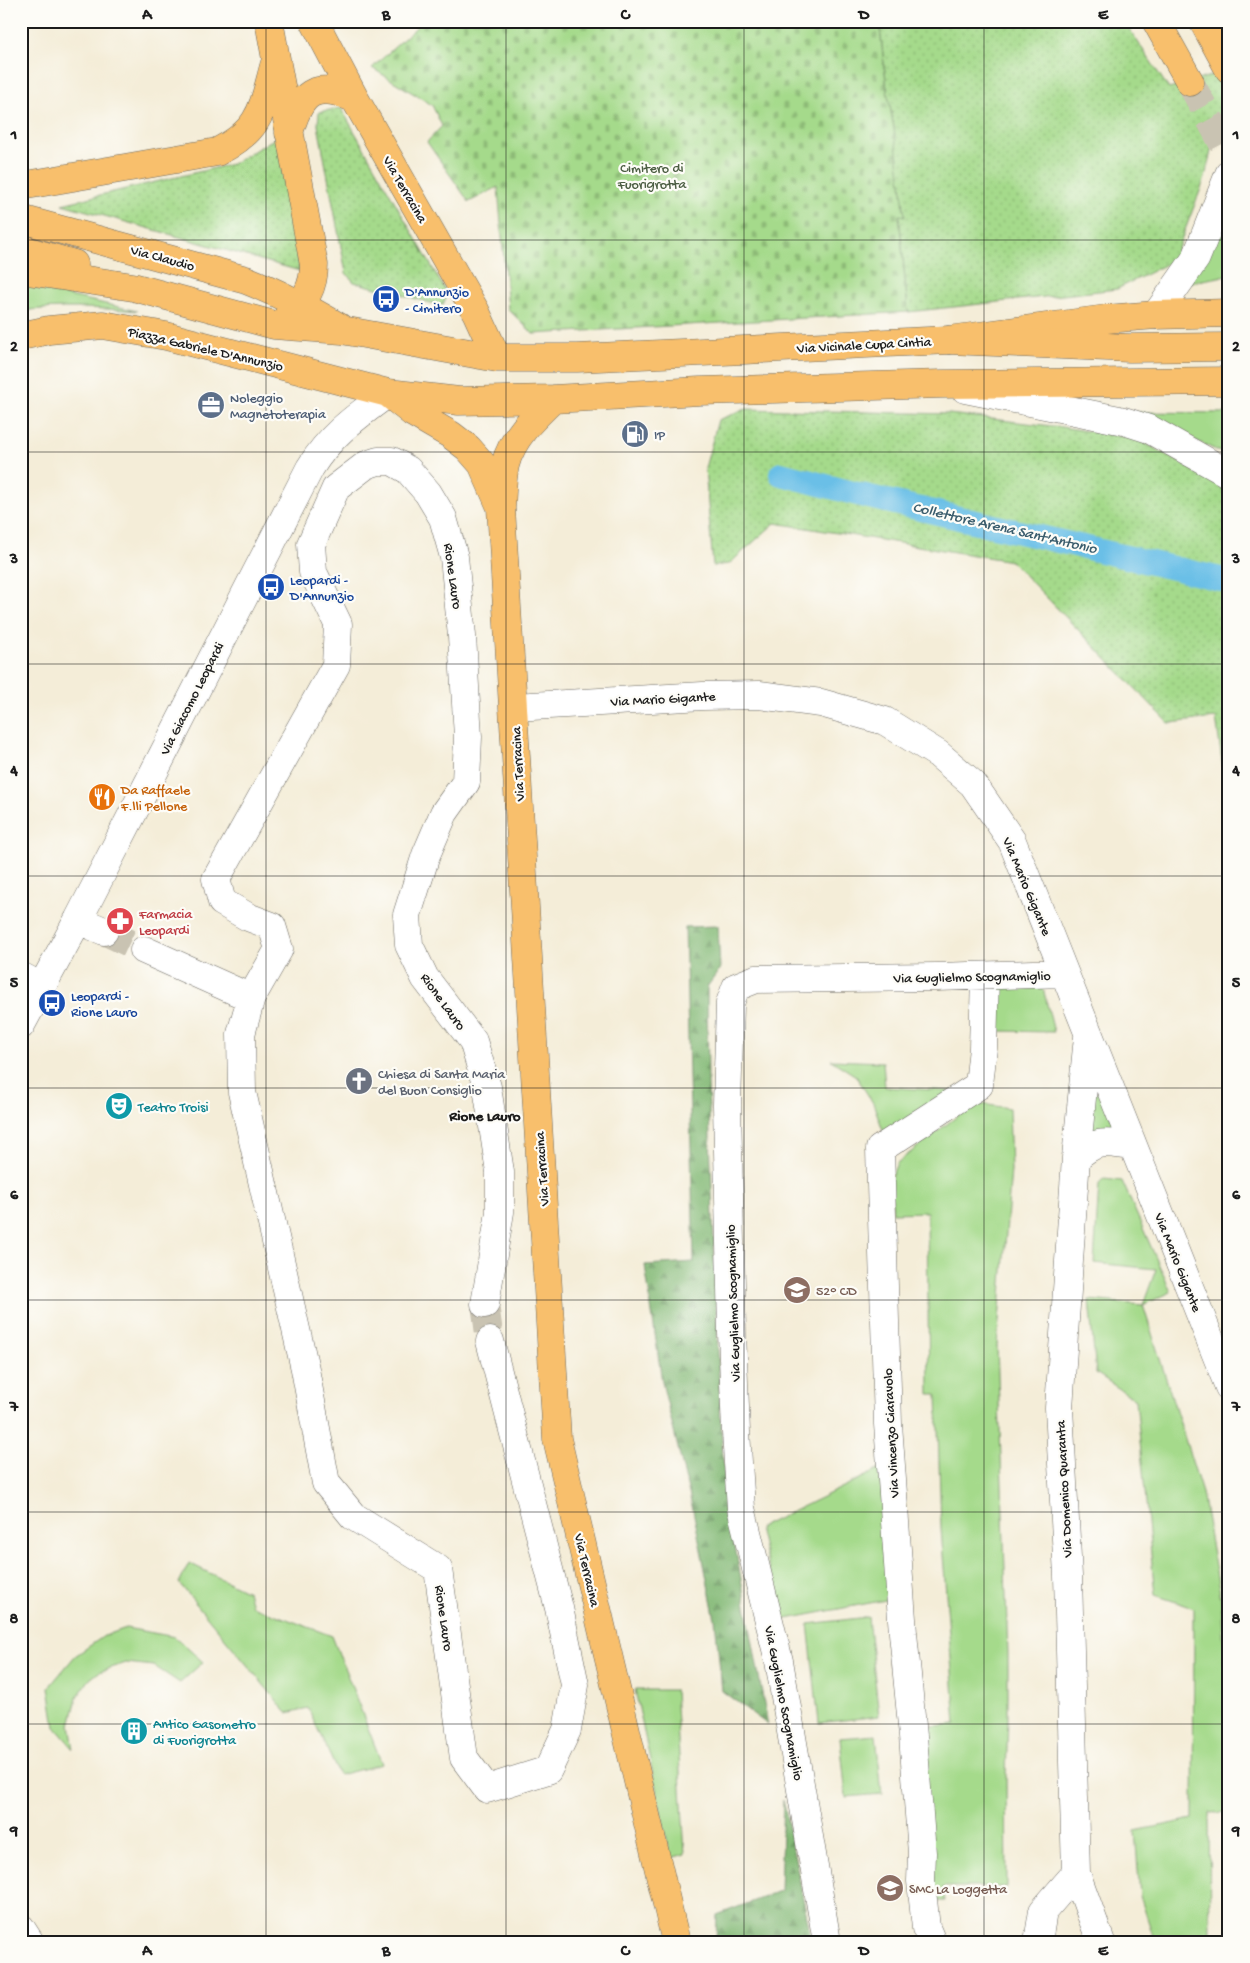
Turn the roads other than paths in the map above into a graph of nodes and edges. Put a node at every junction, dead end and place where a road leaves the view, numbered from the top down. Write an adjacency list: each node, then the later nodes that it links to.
1 (269, 21): 5 (main road)
2 (314, 21): 8 (main road, Via Terracina)
3 (1156, 21): 7 (main road)
4 (1203, 21): 6 (main road)
5 (276, 60): 9 (main road); 11 (main road)
6 (1229, 69)
7 (1190, 82)
8 (355, 99): 9 (main road); 24 (main road, Via Terracina)
9 (289, 133): 16 (main road)
10 (1229, 174): 18 (street)
11 (21, 186)
12 (21, 219): 16 (main road, Via Claudio)
13 (21, 248): 15 (main road, Via Claudio)
14 (21, 270): 15 (main road, Via Claudio)
15 (133, 287): 19 (main road, Via Claudio)
16 (301, 304): 19 (main road); 20 (main road, Via Claudio)
17 (1229, 313): 18 (main road, Via Vicinale Cupa Cintia)
18 (1156, 315): 22 (main road, Via Vicinale Cupa Cintia)
19 (274, 325): 20 (main road, Via Claudio)
20 (342, 330): 24 (main road, Via Claudio)
21 (21, 336): 27 (main road, Piazza Gabriele D'Annunzio)
22 (949, 340): 23 (main road); 24 (main road, Via Vicinale Cupa Cintia)
23 (1229, 347)
24 (497, 358)
25 (1229, 381): 26 (main road)
26 (942, 384): 28 (main road); 29 (street)
27 (388, 393): 28 (main road); 30 (main road); 32 (street, Via Giacomo Leopardi)
28 (553, 399): 30 (main road, Via Terracina)
29 (1229, 474)
30 (501, 508): 31 (main road, Via Terracina)
31 (514, 707): 35 (street, Via Mario Gigante); 49 (main road, Via Terracina)
32 (78, 920): 33 (street); 37 (street, Via Giacomo Leopardi)
33 (104, 932)
34 (144, 950): 38 (street)
35 (1064, 973): 36 (street, Via Guglielmo Scognamiglio); 40 (street, Via Mario Gigante)
36 (985, 976): 50 (street, Via Guglielmo Scognamiglio); 51 (street, Via Vincenzo Ciaravolo)
37 (31, 982): 39 (street, Via Giacomo Leopardi)
38 (251, 998): 43 (street, Rione Lauro); 44 (street, Rione Lauro)
39 (21, 1025)
40 (1088, 1033): 41 (street, Via Mario Gigante); 42 (street, Via Domenico Quaranta)
41 (1133, 1146): 42 (street); 45 (street, Via Mario Gigante)
42 (1076, 1158): 46 (street, Via Domenico Quaranta)
43 (485, 1304)
44 (490, 1342)
45 (1229, 1387)
46 (1076, 1873): 52 (street); 53 (street, Via Domenico Quaranta)
47 (21, 1928): 48 (street)
48 (30, 1942)
49 (676, 1942)
50 (827, 1942)
51 (932, 1942)
52 (1038, 1942)
53 (1101, 1942)

